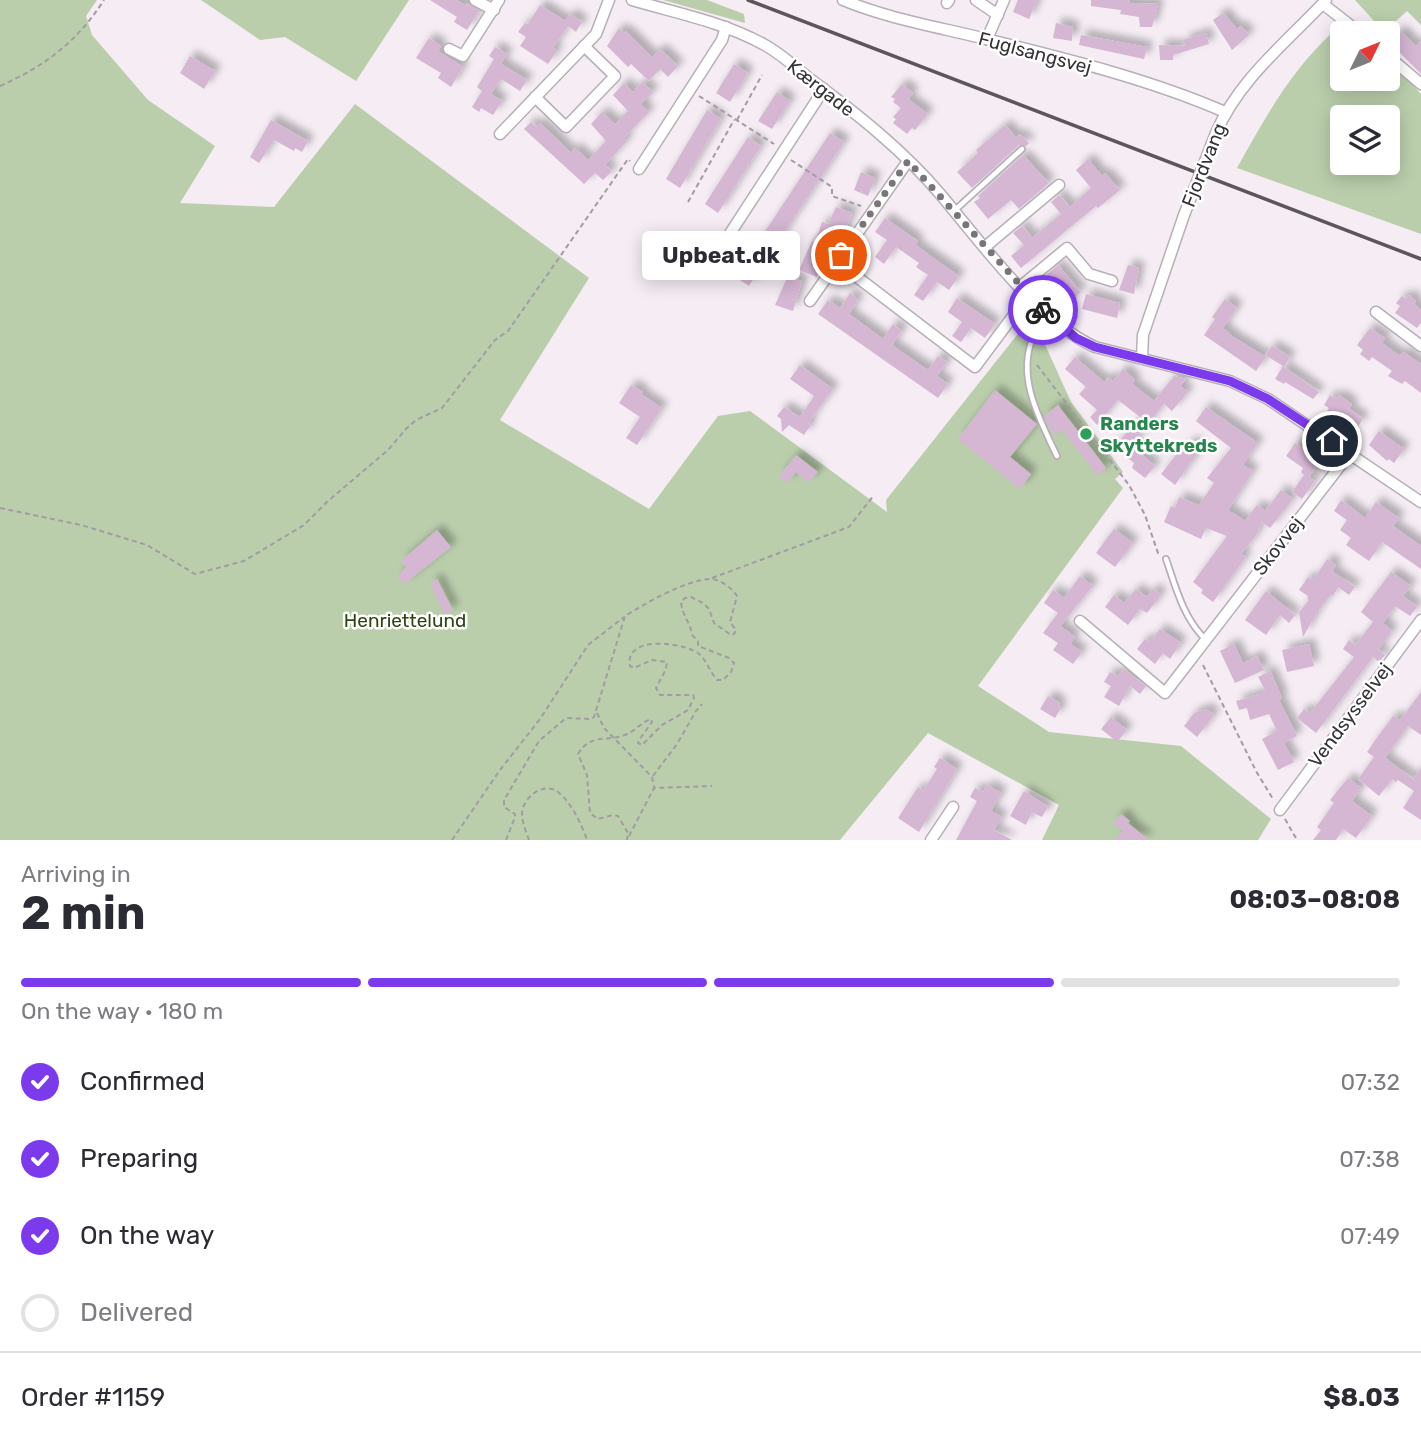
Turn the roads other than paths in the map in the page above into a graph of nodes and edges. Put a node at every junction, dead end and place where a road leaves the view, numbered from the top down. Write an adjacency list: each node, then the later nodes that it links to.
1 (475, 0): 8 (street)
2 (609, 0): 13 (street)
3 (632, 0): 11 (street, Kærgade)
4 (843, 0): 12 (street, Fuglsangsvej)
5 (976, 0): 9 (street)
6 (1004, 0): 9 (street)
7 (1324, 2): 10 (street, Fjordvang); 19 (street, Fjordvang)
8 (496, 5): 14 (street)
9 (998, 15): 12 (street)
10 (1346, 21)
11 (726, 27): 17 (street, Kærgade); 23 (street)
12 (987, 39): 19 (street, Fuglsangsvej)
13 (584, 46): 18 (street); 18 (street)
14 (449, 49)
15 (1400, 66): 16 (street)
16 (1421, 83)
17 (824, 89): 22 (street, Kærgade); 26 (street)
18 (535, 97): 20 (street)
19 (1225, 112): 36 (street, Fjordvang, bridge)
20 (500, 134)
21 (1022, 149): 25 (lane)
22 (908, 161): 25 (street, Kærgade); 32 (street)
23 (639, 169)
24 (1059, 185): 27 (street)
25 (953, 212): 27 (street, Kærgade)
26 (696, 243)
27 (985, 247): 30 (street, Kærgade)
28 (856, 277): 31 (street)
29 (1112, 281): 30 (street)
30 (1020, 287): 31 (street, Kærgade)
31 (1028, 296): 34 (street, Kærgade)
32 (810, 301)
33 (1376, 312): 35 (street)
34 (1046, 313): 36 (street, Kærgade); 38 (lane)
35 (1421, 346)
36 (1142, 357): 37 (street, Kærgade)
37 (1350, 453): 39 (street, Kærgade); 43 (street, Skovvej)
38 (1057, 456)
39 (1421, 502)
40 (1166, 559): 43 (lane)
41 (1421, 620): 45 (street, Vendsysselvej)
42 (1080, 621): 43 (street, Skovvej)
43 (1206, 640)
44 (953, 807): 46 (street)
45 (1280, 810)
46 (931, 840)

